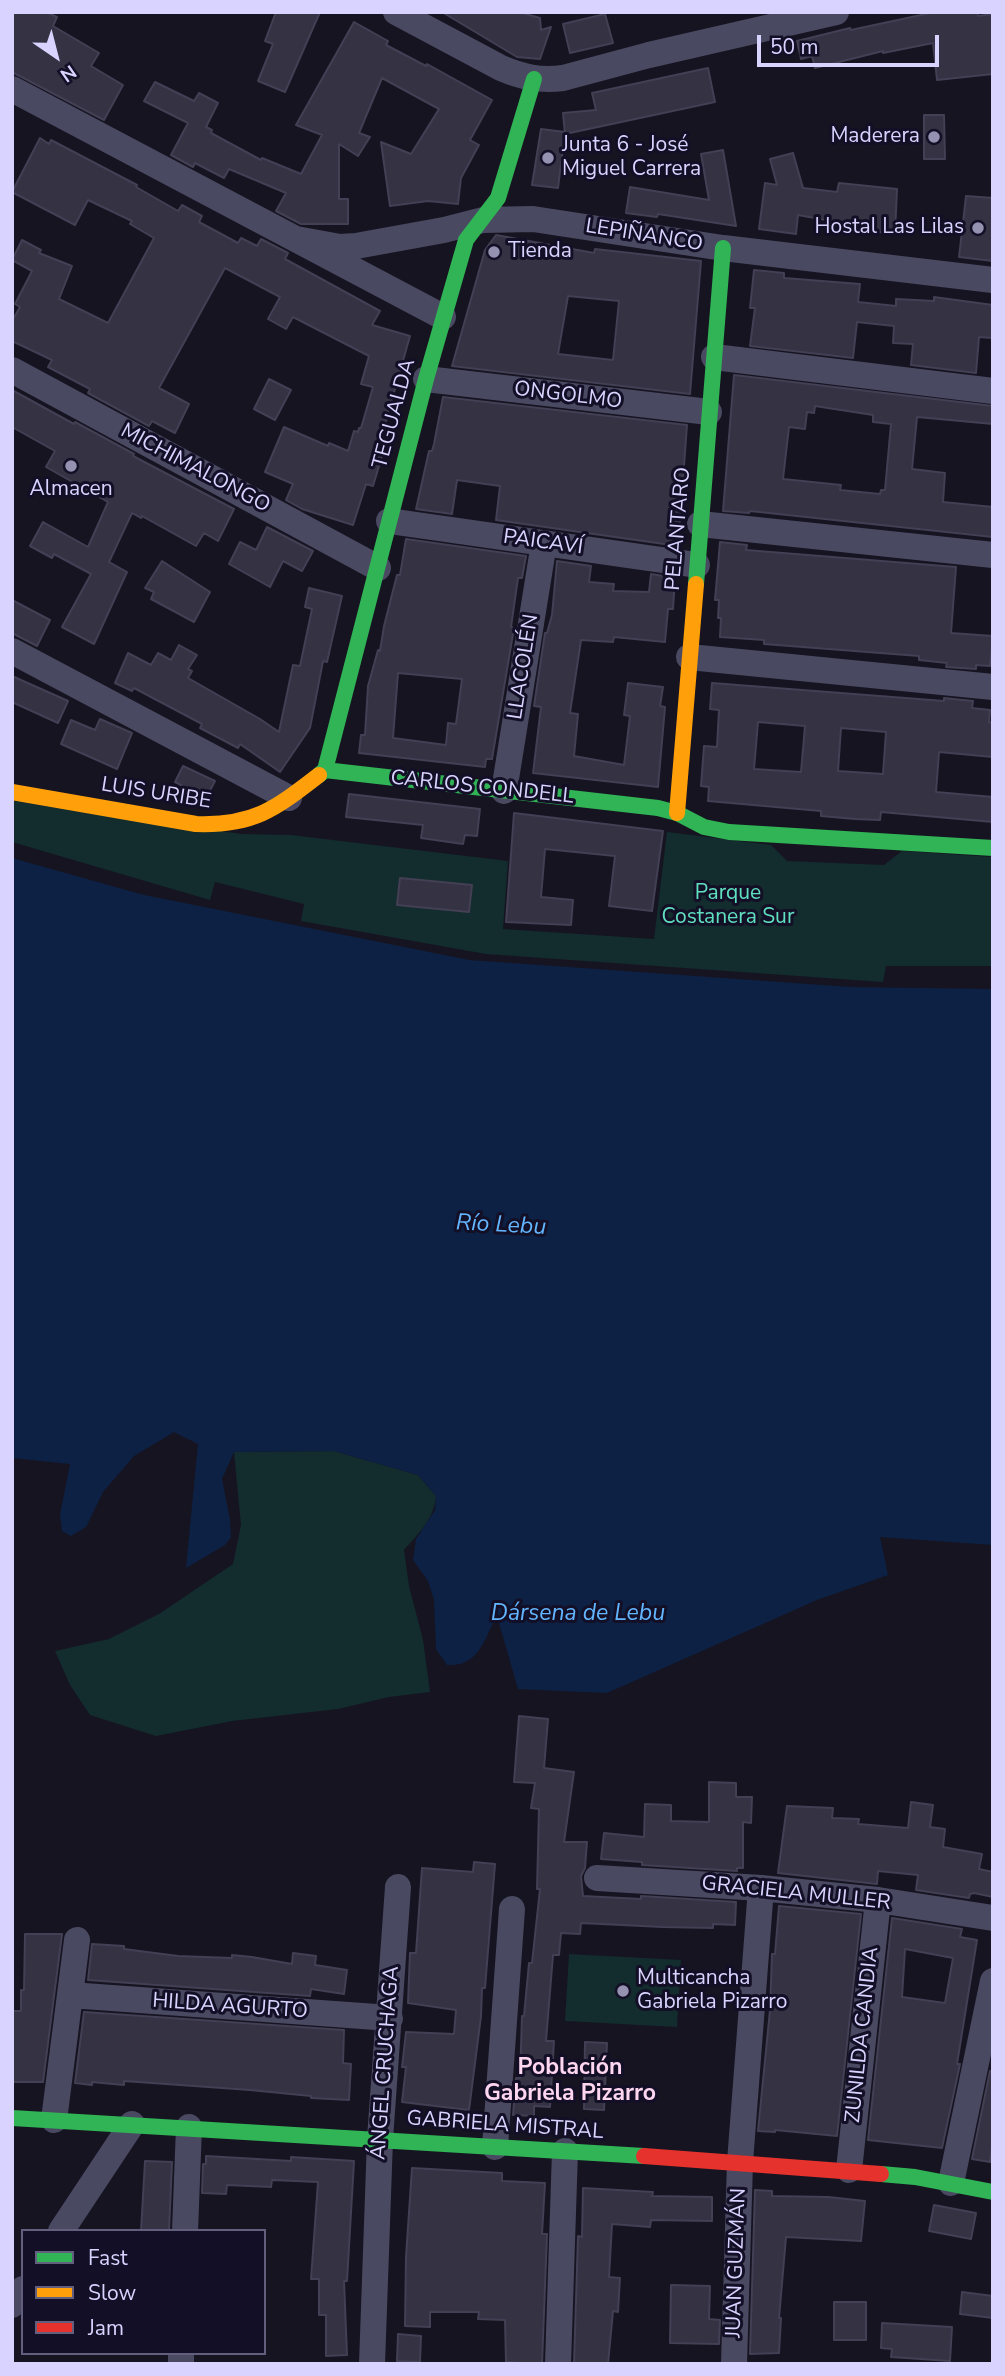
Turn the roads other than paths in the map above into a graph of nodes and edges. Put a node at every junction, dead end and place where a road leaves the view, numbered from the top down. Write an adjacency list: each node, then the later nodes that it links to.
1 (396, 12): 3 (street)
2 (836, 12): 3 (street)
3 (534, 79): 5 (street, TEGUALDA)
4 (12, 89): 6 (street, LEPIÑANCO)
5 (483, 220): 6 (street, LEPIÑANCO); 7 (street, LEPIÑANCO); 9 (street, TEGUALDA)
6 (296, 239): 9 (street, LEPIÑANCO)
7 (723, 248): 8 (street, LEPIÑANCO); 10 (street, PELANTARO)
8 (993, 279)
9 (443, 317): 12 (street, TEGUALDA)
10 (714, 357): 13 (street); 14 (street, PELANTARO)
11 (12, 370): 20 (street, MICHIMALONGO)
12 (426, 379): 14 (street, ONGOLMO); 15 (street, TEGUALDA)
13 (993, 391)
14 (709, 412): 16 (street, PELANTARO)
15 (389, 521): 17 (street, PAICAVÍ); 20 (street, TEGUALDA)
16 (700, 524): 18 (street); 19 (street, PELANTARO)
17 (544, 543): 19 (street, PAICAVÍ); 25 (street, LLACOLÉN)
18 (993, 555)
19 (697, 565): 22 (street, PELANTARO)
20 (378, 568): 24 (street, TEGUALDA)
21 (12, 651): 27 (street)
22 (690, 657): 23 (street); 28 (street, PELANTARO)
23 (993, 687)
24 (325, 771): 25 (street, CARLOS CONDELL); 27 (street)
25 (504, 791): 28 (street, CARLOS CONDELL)
26 (12, 792): 27 (street, LUIS URIBE)
27 (289, 798)
28 (677, 813): 29 (street, CARLOS CONDELL)
29 (993, 848)
30 (597, 1878): 32 (street, GRACIELA MULLER)
31 (398, 1887): 39 (street, ÁNGEL CRUCHAGA)
32 (761, 1888): 33 (street, GRACIELA MULLER); 47 (street, JUAN GUZMÁN)
33 (878, 1900): 35 (street, GRACIELA MULLER); 48 (street, ZUNILDA CANDIA)
34 (512, 1909): 45 (street)
35 (993, 1918)
36 (77, 1940): 38 (street)
37 (993, 1981): 49 (street)
38 (70, 1995): 39 (street, HILDA AGURTO); 41 (street)
39 (390, 2018): 44 (street, ÁNGEL CRUCHAGA)
40 (12, 2118): 41 (street, GABRIELA MISTRAL)
41 (54, 2120): 42 (street, GABRIELA MISTRAL)
42 (132, 2124): 43 (street, GABRIELA MISTRAL); 51 (street)
43 (188, 2127): 44 (street, GABRIELA MISTRAL); 52 (street)
44 (380, 2140): 45 (street, GABRIELA MISTRAL); 53 (street, ÁNGEL CRUCHAGA)
45 (495, 2147): 46 (street, GABRIELA MISTRAL)
46 (565, 2151): 47 (street, GABRIELA MISTRAL); 54 (street)
47 (740, 2162): 48 (street, GABRIELA MISTRAL); 55 (street, JUAN GUZMÁN)
48 (849, 2170): 49 (street, GABRIELA MISTRAL)
49 (951, 2183): 50 (street, GABRIELA MISTRAL)
50 (993, 2192)
51 (62, 2229)
52 (185, 2229)
53 (372, 2364)
54 (558, 2364)
55 (734, 2364)

